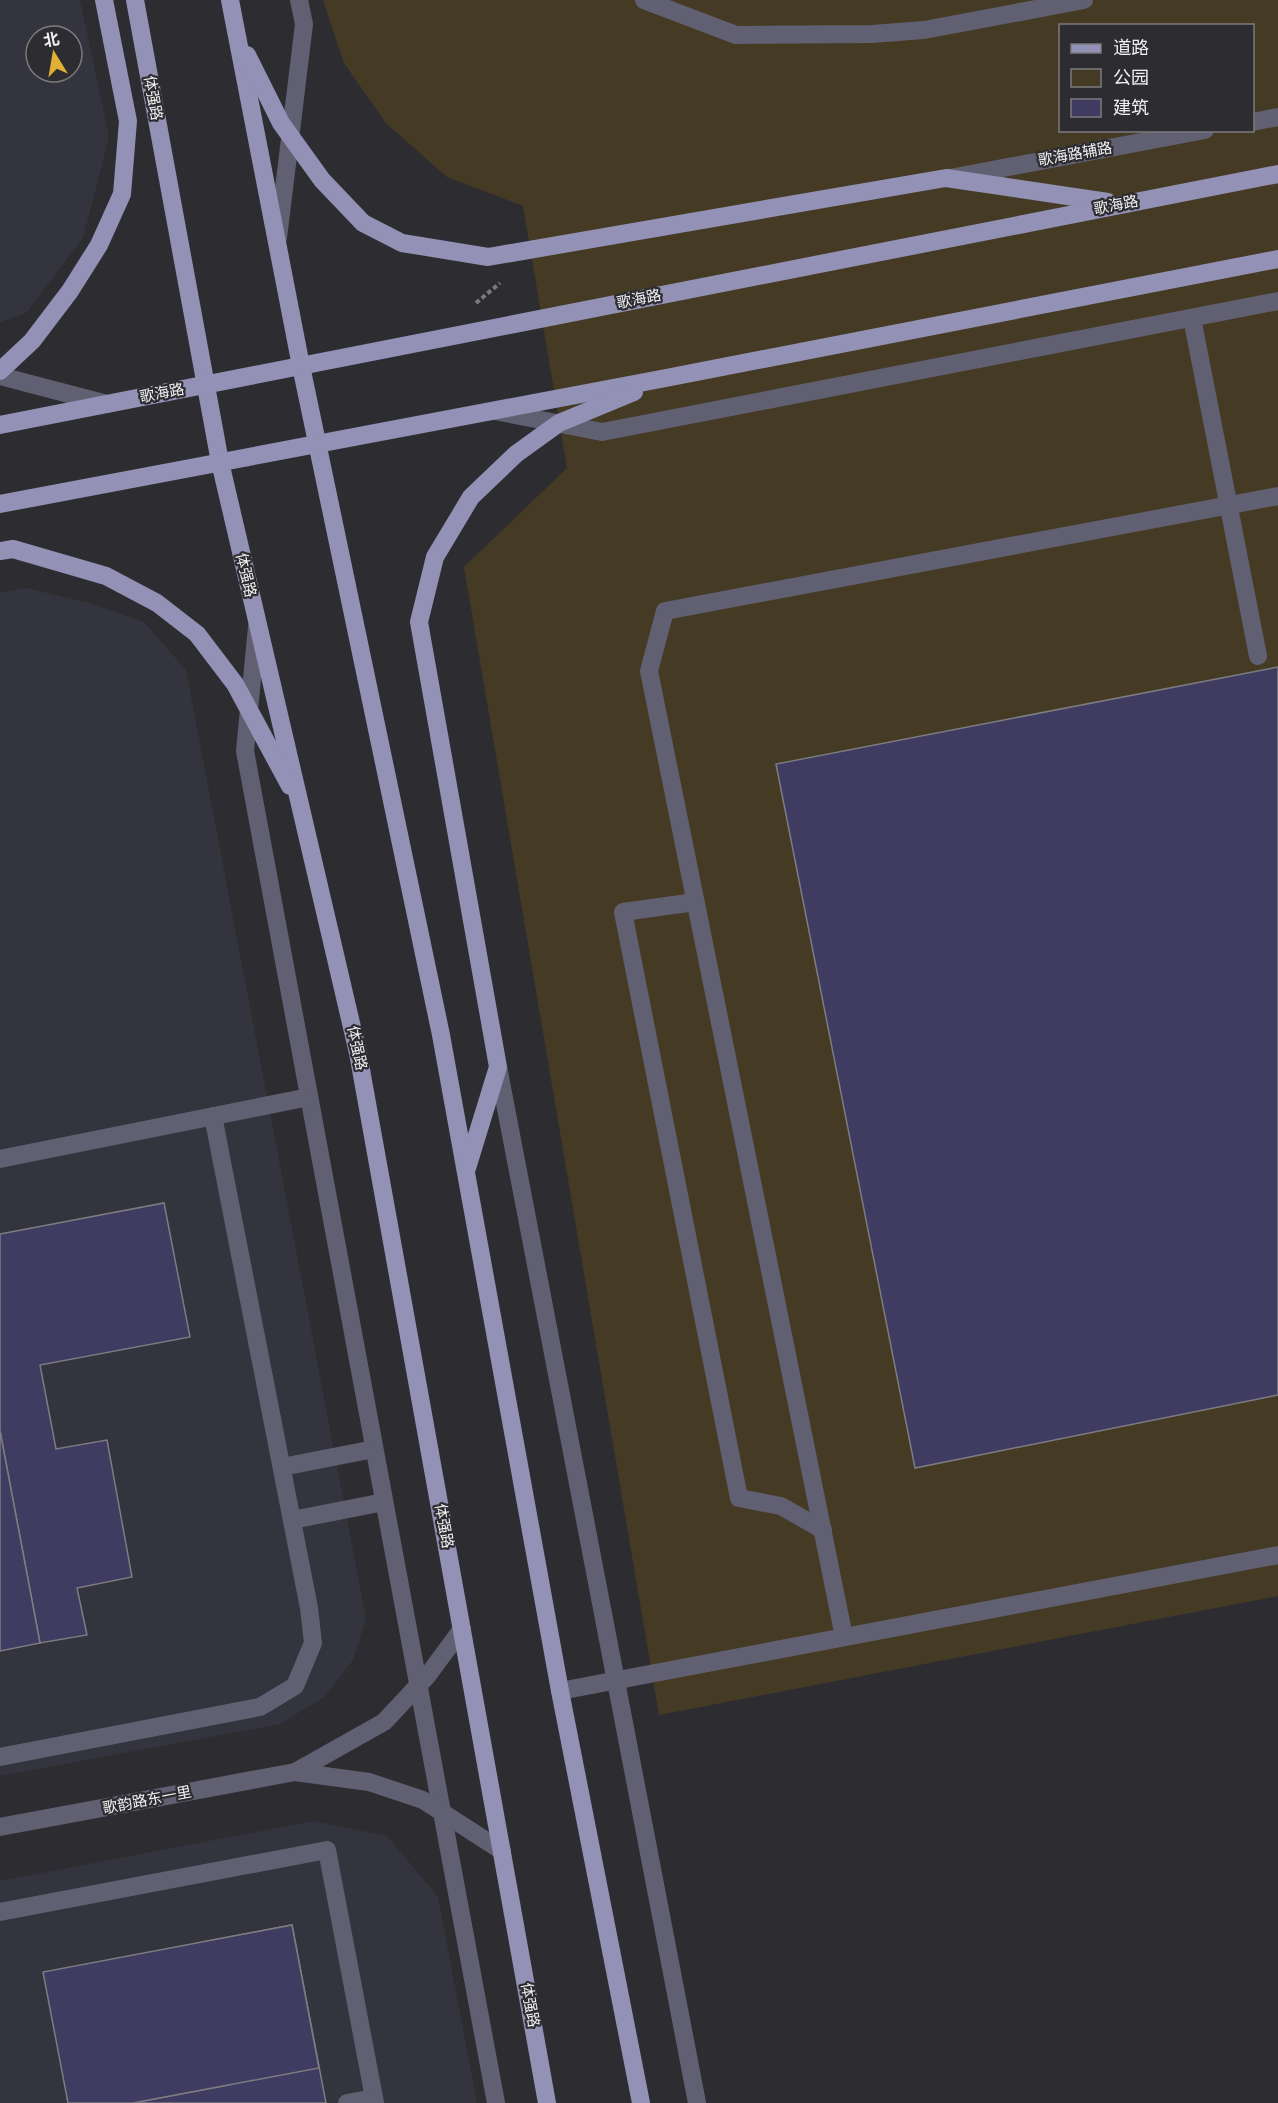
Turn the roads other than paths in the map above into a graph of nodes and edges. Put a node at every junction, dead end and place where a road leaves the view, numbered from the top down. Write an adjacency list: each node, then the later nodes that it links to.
1 (104, 0): 20 (main road)
2 (135, 0): 23 (main road, 体强路)
3 (230, 0): 7 (main road)
4 (299, 0): 11 (street)
5 (644, 0): 6 (street)
6 (1084, 0)
7 (236, 33): 11 (main road); 15 (main road)
8 (1278, 117): 9 (street)
9 (1254, 122)
10 (1193, 132): 13 (street, 歌海路辅路)
11 (290, 136): 13 (main road); 15 (street)
12 (1278, 174): 14 (main road, 歌海路)
13 (946, 178): 14 (main road)
14 (1122, 204): 19 (main road, 歌海路)
15 (277, 245): 19 (main road)
16 (1278, 259): 22 (main road)
17 (1278, 301): 18 (street)
18 (1192, 318): 26 (street); 32 (street)
19 (301, 366): 23 (main road, 歌海路); 28 (main road)
20 (0, 371)
21 (0, 376): 24 (street)
22 (666, 378): 25 (main road); 26 (main road)
23 (206, 385): 24 (main road, 歌海路); 29 (main road, 体强路)
24 (107, 404): 27 (main road, 歌海路)
25 (493, 411): 26 (street); 28 (main road)
26 (559, 423): 39 (main road)
27 (0, 425)
28 (318, 444): 29 (main road); 43 (main road)
29 (220, 462): 31 (main road); 34 (main road, 体强路)
30 (1278, 496): 32 (street)
31 (0, 504)
32 (1227, 505): 35 (street); 38 (street)
33 (0, 551): 36 (main road)
34 (257, 622): 36 (street); 37 (main road, 体强路)
35 (1258, 656)
36 (249, 711): 37 (main road); 40 (street)
37 (301, 807): 50 (main road, 体强路)
38 (695, 902): 48 (street); 48 (street)
39 (498, 1067): 43 (main road); 52 (street)
40 (309, 1097): 41 (street); 44 (street)
41 (213, 1116): 42 (street); 45 (street)
42 (0, 1159)
43 (466, 1172): 54 (main road)
44 (374, 1449): 45 (street); 46 (street)
45 (282, 1467): 47 (street)
46 (384, 1502): 47 (street); 53 (street)
47 (292, 1520): 55 (street)
48 (823, 1530): 51 (street)
49 (1278, 1555): 51 (street)
50 (462, 1629): 53 (street, 歌韵路东一里); 59 (main road, 体强路)
51 (844, 1637): 52 (street)
52 (616, 1681): 54 (street); 66 (street)
53 (418, 1685): 56 (street, 歌韵路东一里); 57 (street)
54 (560, 1691): 65 (main road)
55 (0, 1757)
56 (295, 1772): 57 (street, 歌韵路东一里); 58 (street, 歌韵路东一里)
57 (442, 1812): 59 (street, 歌韵路东一里); 63 (street)
58 (0, 1827)
59 (502, 1851): 64 (main road, 体强路)
60 (0, 1912): 61 (street)
61 (374, 2100): 62 (street)
62 (347, 2103)
63 (496, 2103)
64 (548, 2103)
65 (641, 2103)
66 (697, 2103)

